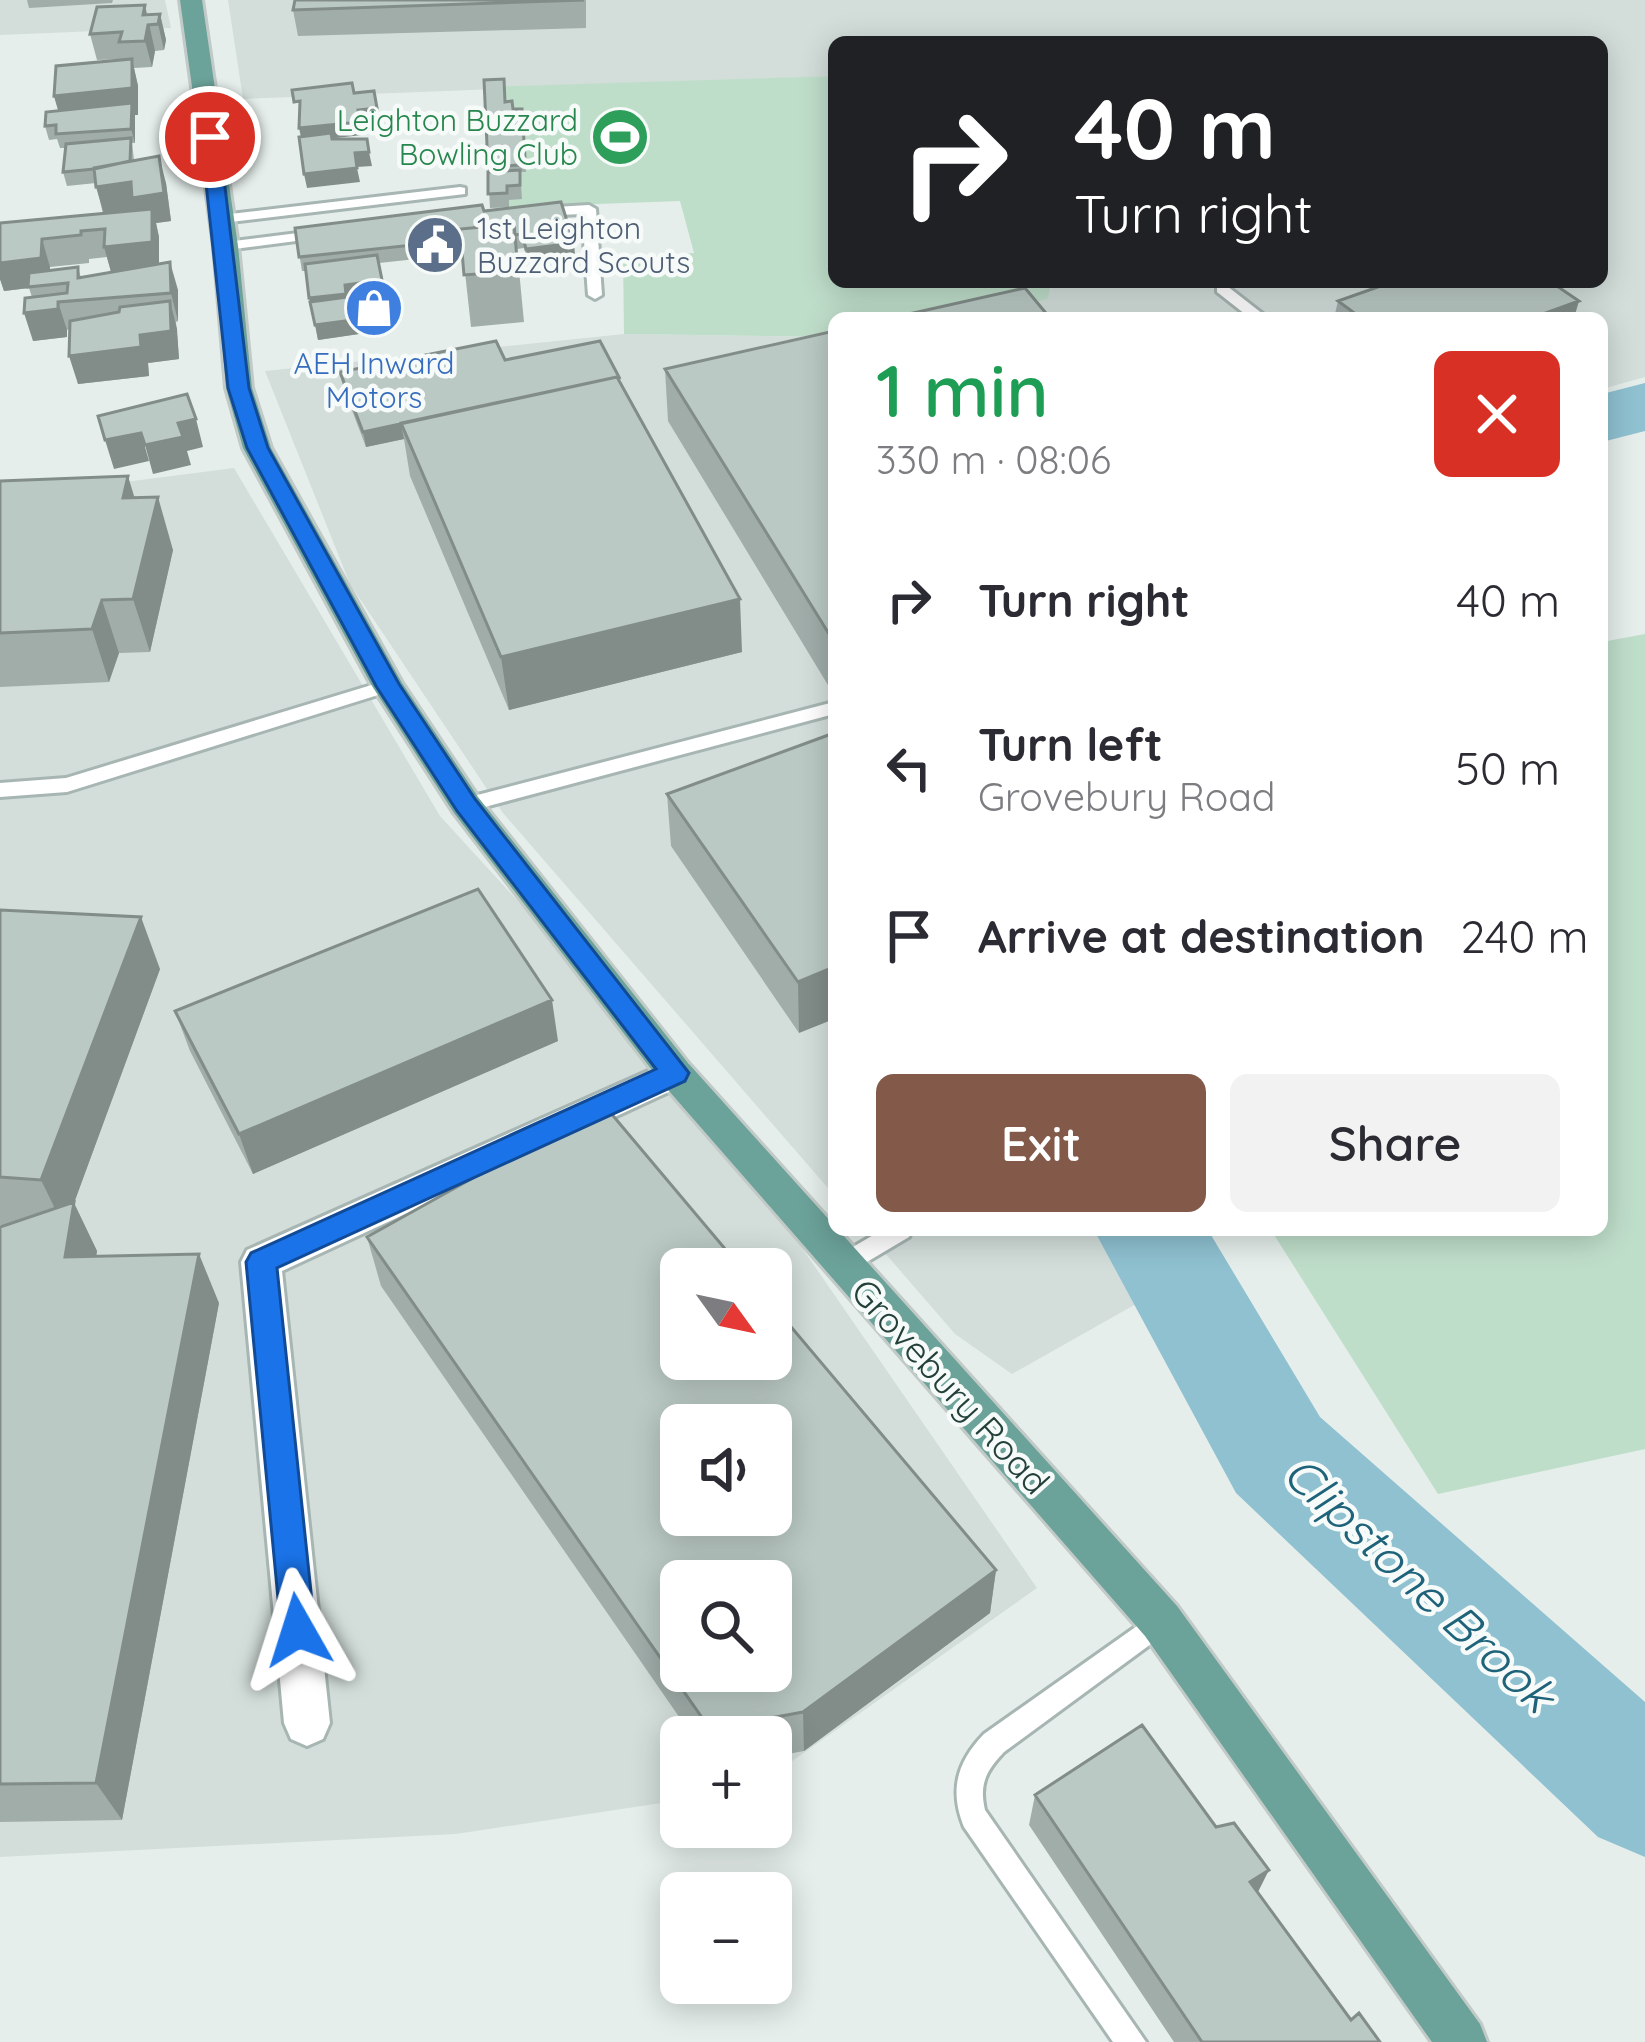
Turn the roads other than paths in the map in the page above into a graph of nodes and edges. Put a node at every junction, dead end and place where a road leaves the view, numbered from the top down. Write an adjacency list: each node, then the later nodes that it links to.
1 (191, 0): 5 (main road, Grovebury Road)
2 (460, 191): 5 (lane)
3 (522, 212): 7 (lane)
4 (343, 231): 5 (lane)
5 (224, 233): 9 (main road, Grovebury Road)
6 (1222, 289): 8 (lane)
7 (596, 295)
8 (1252, 312)
9 (388, 686): 11 (lane); 12 (main road, Grovebury Road)
10 (828, 711): 12 (lane)
11 (0, 790)
12 (466, 805): 13 (main road, Grovebury Road)
13 (675, 1073): 15 (main road, Grovebury Road); 17 (street)
14 (891, 1236): 15 (lane)
15 (842, 1265): 16 (main road, Grovebury Road)
16 (1161, 1621): 18 (lane); 19 (main road, Grovebury Road)
17 (307, 1723)
18 (1131, 2042)
19 (1462, 2042)

